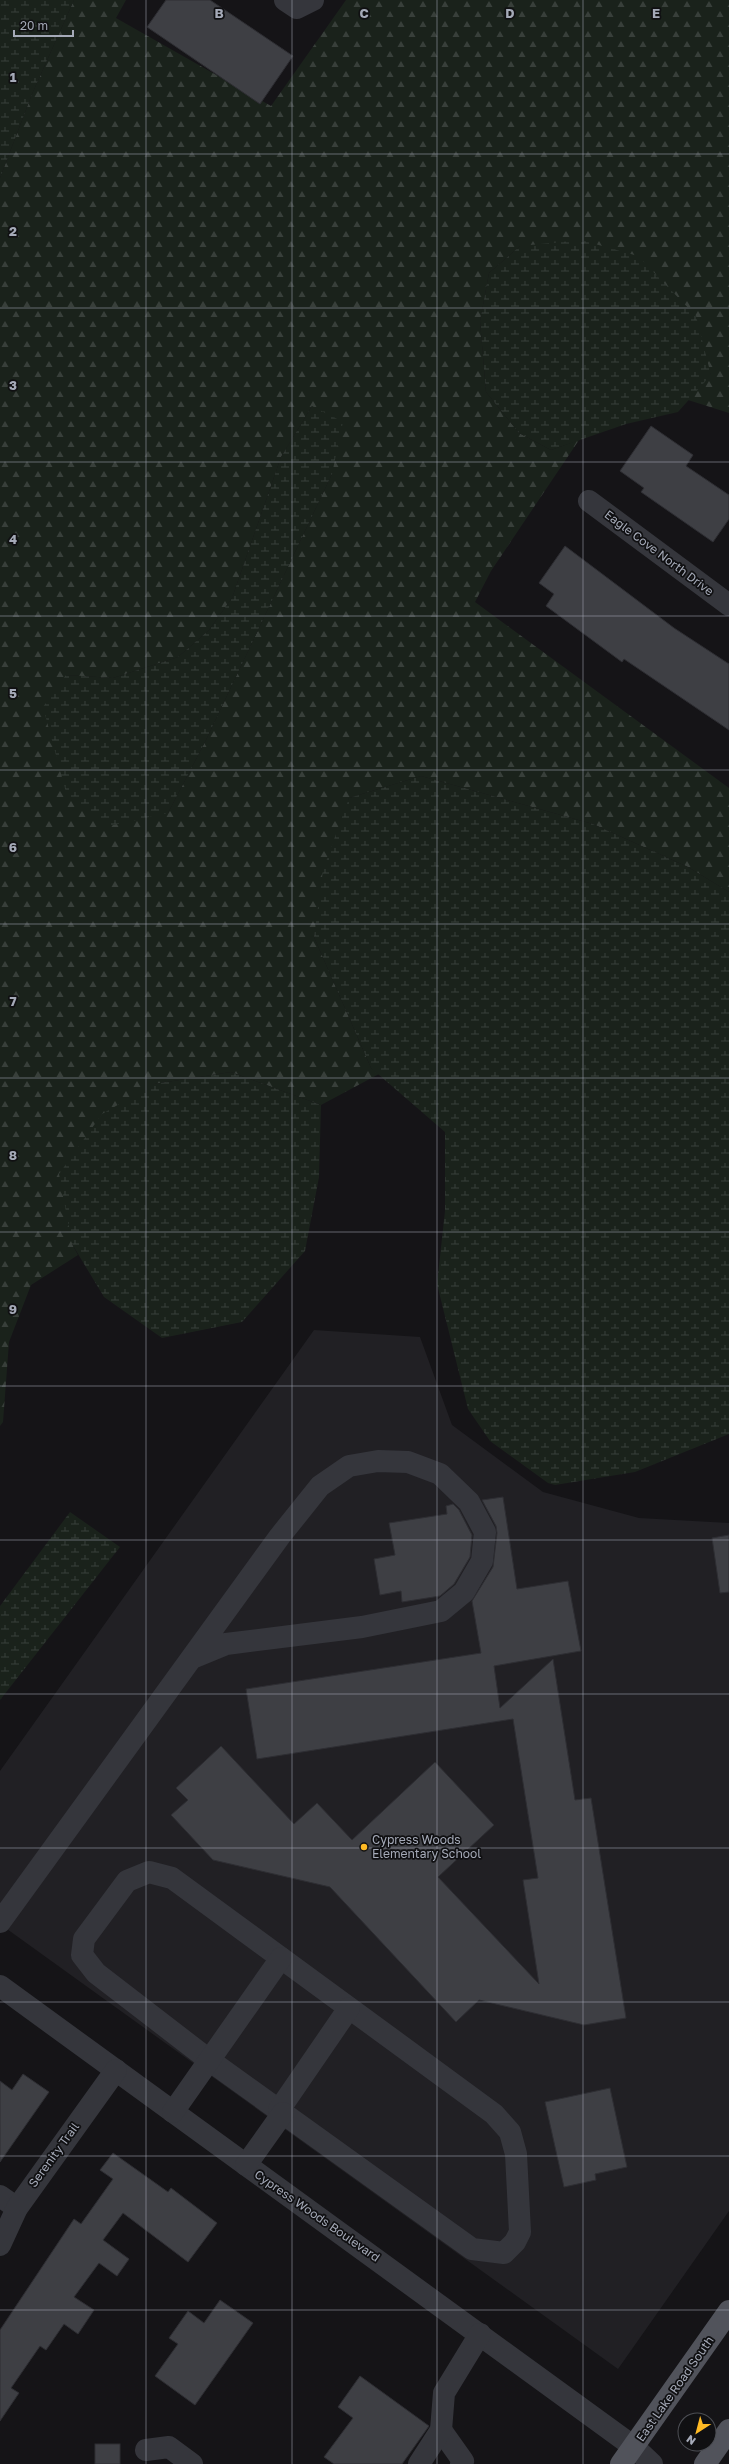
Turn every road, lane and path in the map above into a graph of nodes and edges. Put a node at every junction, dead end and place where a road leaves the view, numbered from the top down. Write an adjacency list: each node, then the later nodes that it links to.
1 (285, 0): 2 (street)
2 (313, 0)
3 (589, 501): 4 (street, Eagle Cove North Drive)
4 (729, 605)
5 (192, 1658): 5 (street); 6 (street)
6 (0, 1922)
7 (281, 1958): 9 (street); 10 (street); 10 (street)
8 (0, 1986): 11 (street, Cypress Woods Boulevard)
9 (349, 2008): 13 (street); 13 (street)
10 (209, 2060): 12 (street); 13 (street)
11 (116, 2070): 12 (street, Cypress Woods Boulevard); 15 (street, Serenity Trail)
12 (173, 2112): 14 (street, Cypress Woods Boulevard)
13 (281, 2112): 14 (street)
14 (246, 2165): 18 (street, Cypress Woods Boulevard)
15 (8, 2202): 16 (street, Serenity Trail)
16 (0, 2245)
17 (729, 2312): 21 (main road, East Lake Road South)
18 (480, 2334): 19 (street); 21 (street, Cypress Woods Boulevard)
19 (441, 2430): 24 (street); 25 (street)
20 (729, 2430): 28 (main road)
21 (634, 2447): 26 (main road, East Lake Road South); 27 (street, Cypress Woods Boulevard)
22 (146, 2450): 23 (street)
23 (192, 2464)
24 (419, 2464)
25 (461, 2464)
26 (621, 2464)
27 (652, 2464)
28 (706, 2464)

